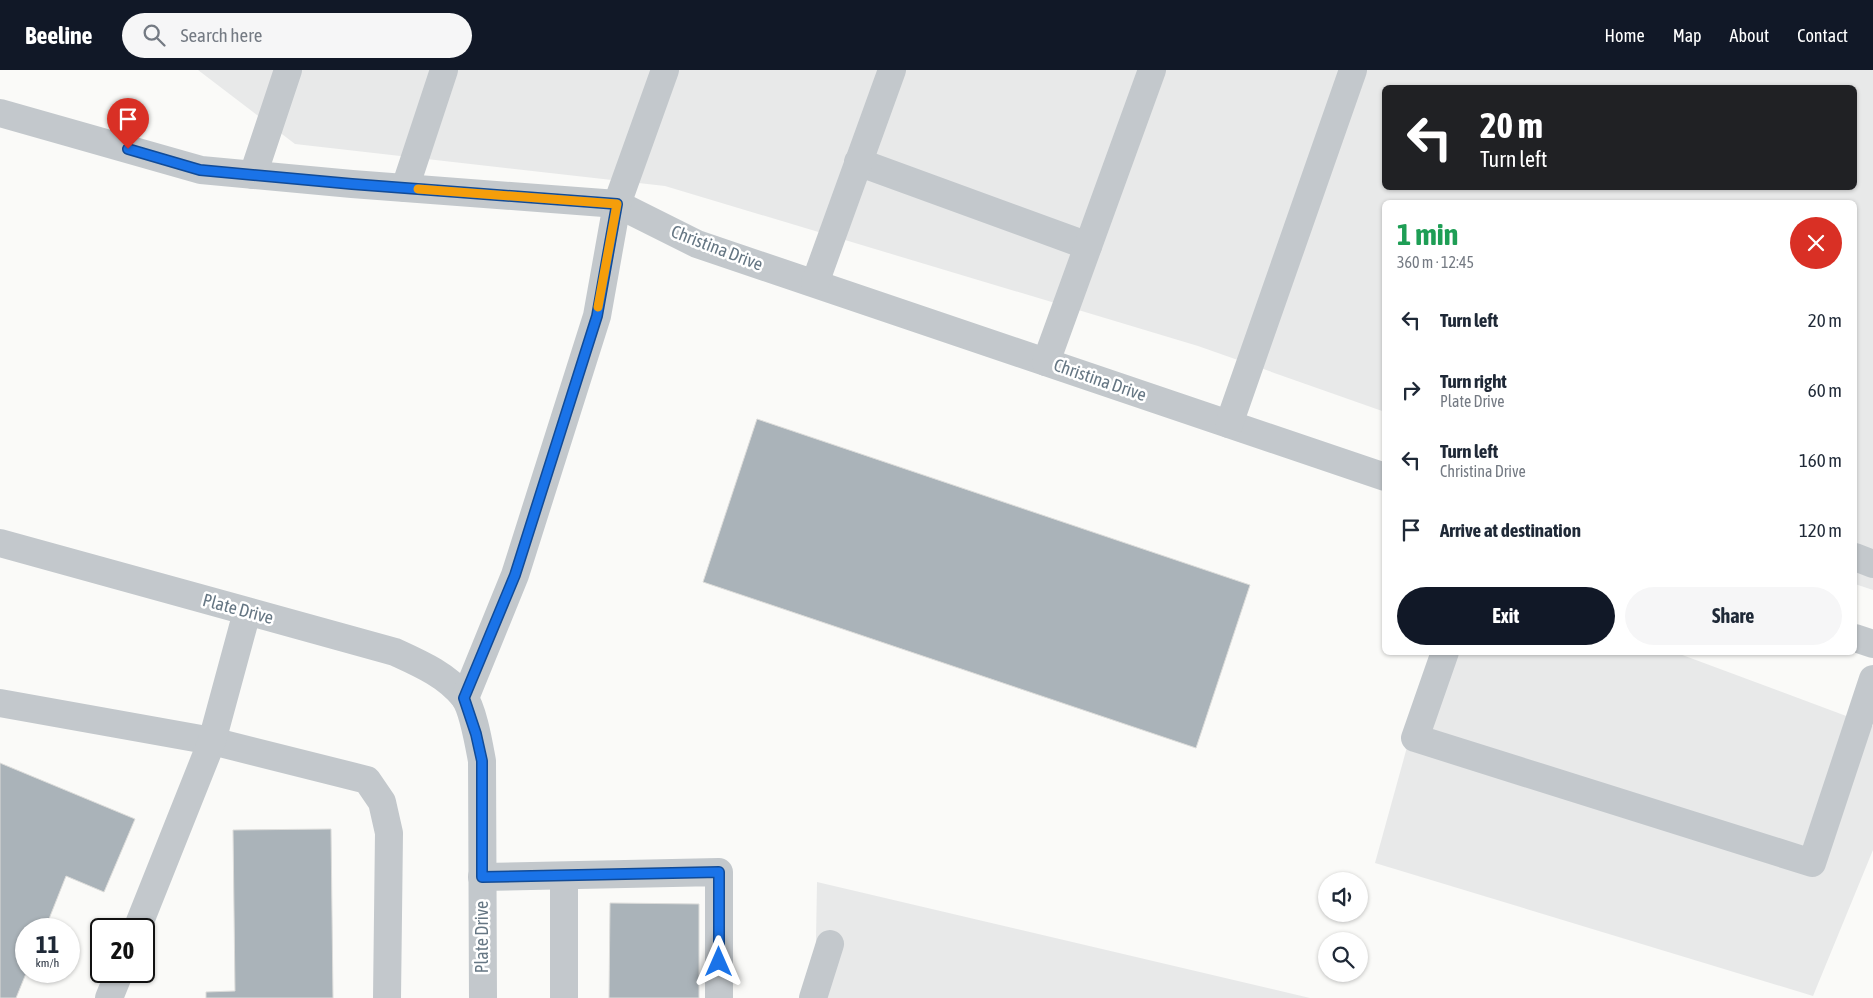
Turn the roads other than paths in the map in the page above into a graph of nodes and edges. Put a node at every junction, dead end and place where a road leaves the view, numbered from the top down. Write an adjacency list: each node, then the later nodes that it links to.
1 (288, 70): 9 (street)
2 (444, 70): 10 (street)
3 (665, 70): 11 (street)
4 (892, 70): 8 (street)
5 (1152, 70): 12 (street)
6 (1353, 70): 15 (street)
7 (0, 112): 9 (street, Christina Drive)
8 (858, 162): 12 (street); 13 (street)
9 (253, 175): 10 (street, Christina Drive)
10 (405, 188): 11 (street, Christina Drive)
11 (617, 204): 13 (street, Christina Drive); 25 (street)
12 (1088, 246): 14 (street)
13 (815, 283): 14 (street, Christina Drive)
14 (1046, 362): 15 (street, Christina Drive)
15 (1229, 424): 16 (street, Christina Drive)
16 (1382, 476)
17 (0, 543): 20 (street, Plate Drive)
18 (1857, 558): 19 (street)
19 (1873, 564)
20 (248, 612): 25 (street, Plate Drive); 27 (street)
21 (1857, 639): 22 (street)
22 (1873, 644)
23 (1444, 655): 24 (street)
24 (1873, 679)
25 (464, 698): 29 (street, Plate Drive)
26 (0, 703): 27 (street)
27 (212, 741): 30 (street); 34 (street)
28 (564, 876): 29 (street); 36 (street); 37 (street)
29 (482, 877): 35 (street, Plate Drive)
30 (141, 918)
31 (830, 944): 38 (street)
32 (116, 983): 33 (street)
33 (110, 998)
34 (386, 998)
35 (483, 998)
36 (564, 998)
37 (719, 998)
38 (813, 998)

